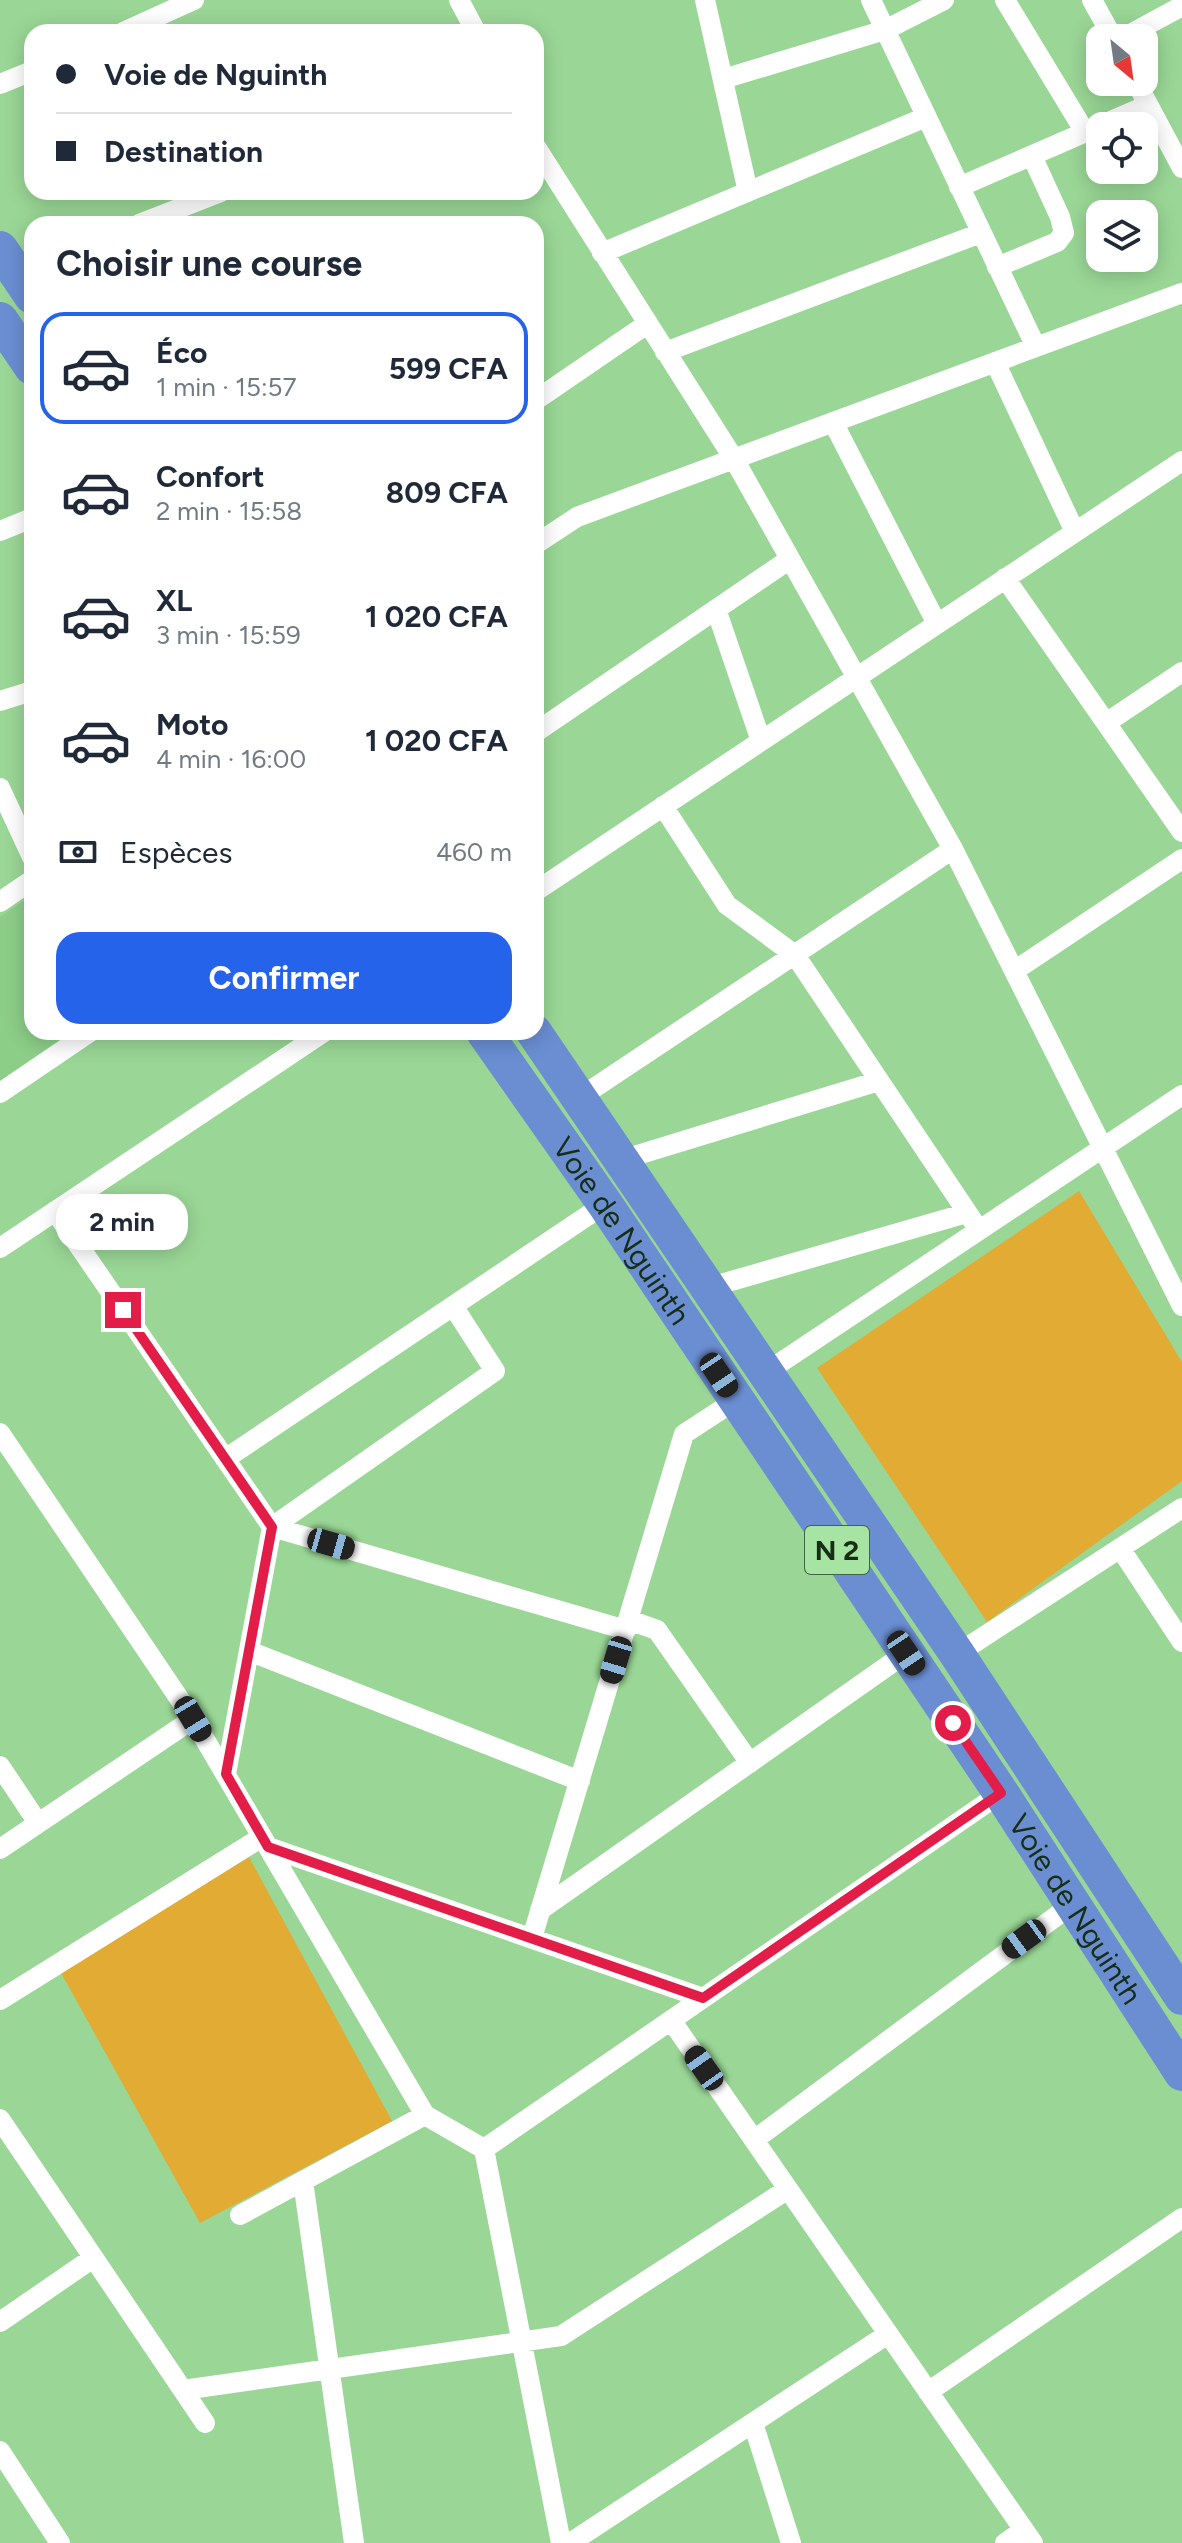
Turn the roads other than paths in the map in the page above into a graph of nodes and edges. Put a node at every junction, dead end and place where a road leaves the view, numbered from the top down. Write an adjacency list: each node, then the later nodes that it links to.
1 (194, 0): 9 (street)
2 (459, 0): 10 (street)
3 (705, 0): 15 (street)
4 (871, 0): 13 (street)
5 (944, 0): 13 (street)
6 (1005, 0): 20 (street)
7 (1092, 0): 11 (street)
8 (1182, 6): 12 (street)
9 (141, 24)
10 (472, 24)
11 (1105, 24)
12 (1149, 24)
13 (885, 30): 15 (street); 19 (street)
14 (24, 74): 16 (street)
15 (723, 79): 26 (street)
16 (0, 84)
17 (1143, 96): 18 (street)
18 (1148, 105): 20 (street); 21 (street)
19 (926, 117): 25 (street); 26 (street)
20 (1085, 132): 22 (street)
21 (1174, 134): 24 (street)
22 (1032, 156): 25 (street); 32 (street)
23 (544, 160): 31 (street)
24 (1182, 168)
25 (959, 187): 29 (street)
26 (748, 192): 31 (street)
27 (196, 200): 28 (street)
28 (157, 216)
29 (981, 233): 32 (street); 38 (street)
30 (0, 249): 33 (highway)
31 (602, 253): 36 (street)
32 (997, 267): 37 (street)
33 (24, 281)
34 (1182, 293): 37 (street)
35 (0, 320): 39 (highway)
36 (647, 324): 38 (street); 41 (street)
37 (1036, 347): 40 (street)
38 (665, 352): 43 (street)
39 (24, 355)
40 (995, 362): 42 (street); 47 (street)
41 (544, 395)
42 (833, 422): 43 (street); 52 (street)
43 (734, 459): 48 (street); 49 (street)
44 (1182, 461): 47 (street)
45 (24, 521): 46 (street)
46 (0, 531)
47 (1075, 532): 50 (street)
48 (544, 539)
49 (790, 559): 51 (street); 54 (street)
50 (1005, 578): 52 (street); 57 (street)
51 (716, 609): 58 (street); 59 (street)
52 (937, 624): 54 (street)
53 (1182, 672): 57 (street)
54 (856, 678): 59 (street); 64 (street)
55 (24, 694): 56 (street)
56 (0, 701)
57 (1106, 723): 62 (street)
58 (544, 727)
59 (761, 741): 61 (street)
60 (0, 788): 63 (street)
61 (663, 806): 67 (street); 69 (street)
62 (1182, 832)
63 (24, 840)
64 (953, 849): 69 (street); 70 (street)
65 (1182, 859): 70 (street)
66 (24, 886): 68 (street)
67 (544, 886)
68 (0, 902)
69 (795, 955): 75 (street); 78 (street)
70 (1014, 971): 79 (street)
71 (78, 1040): 76 (street)
72 (312, 1040): 82 (street)
73 (490, 1040): 81 (highway, Voie de Nguinth / N 2)
74 (539, 1040): 78 (highway, Voie de Nguinth / N 2)
75 (879, 1081): 80 (street); 83 (street)
76 (0, 1093)
77 (1182, 1095): 79 (street)
78 (579, 1098): 80 (highway, Voie de Nguinth / N 2)
79 (1103, 1148): 83 (street); 86 (street)
80 (621, 1160): 85 (highway, Voie de Nguinth / N 2)
81 (605, 1204): 87 (street); 89 (highway, Voie de Nguinth / N 2)
82 (55, 1211): 84 (street); 91 (street)
83 (973, 1222): 85 (street); 88 (street)
84 (0, 1248)
85 (707, 1288): 88 (highway, Voie de Nguinth / N 2)
86 (1182, 1305)
87 (453, 1306): 91 (street); 93 (street)
88 (765, 1373): 99 (highway, Voie de Nguinth / N 2)
89 (736, 1400): 95 (street); 98 (highway, Voie de Nguinth / N 2)
90 (3, 1444): 100 (street)
91 (225, 1459): 93 (street)
92 (1182, 1508): 94 (street)
93 (272, 1527): 95 (street); 97 (street)
94 (1120, 1548): 96 (street); 99 (street)
95 (627, 1625): 101 (street); 104 (street)
96 (1182, 1642)
97 (249, 1651): 103 (street); 104 (street)
98 (906, 1653): 101 (street); 105 (highway, Voie de Nguinth / N 2)
99 (957, 1654): 112 (highway, Voie de Nguinth / N 2)
100 (193, 1719): 103 (street); 106 (street)
101 (750, 1763): 110 (street)
102 (0, 1766): 106 (street)
103 (226, 1774): 107 (street)
104 (580, 1781): 110 (street)
105 (1001, 1793): 109 (highway, Voie de Nguinth / N 2); 113 (street)
106 (38, 1823): 108 (street)
107 (265, 1842): 111 (street); 114 (street); 117 (street)
108 (0, 1849)
109 (1074, 1903): 116 (highway, Voie de Nguinth / N 2); 119 (street)
110 (540, 1910): 111 (street)
111 (532, 1938): 113 (street)
112 (1179, 1986)
113 (703, 1998): 115 (street)
114 (0, 2000)
115 (671, 2020): 119 (street); 120 (street)
116 (1182, 2073)
117 (425, 2115): 120 (street); 121 (street)
118 (0, 2119): 125 (street)
119 (754, 2140): 122 (street)
120 (484, 2149): 128 (street)
121 (303, 2181): 123 (street); 129 (street)
122 (788, 2189): 127 (street); 128 (street)
123 (240, 2215)
124 (1182, 2218): 131 (street)
125 (93, 2258): 126 (street); 130 (street)
126 (0, 2322)
127 (888, 2334): 131 (street); 133 (street)
128 (522, 2342): 129 (street); 138 (street)
129 (329, 2369): 130 (street); 137 (street)
130 (183, 2390): 132 (street)
131 (928, 2392): 135 (street)
132 (205, 2423)
133 (753, 2423): 139 (street); 140 (street)
134 (0, 2451): 136 (street)
135 (1029, 2537): 141 (street)
136 (60, 2543)
137 (354, 2543)
138 (561, 2543)
139 (570, 2543)
140 (791, 2543)
141 (1005, 2543)

